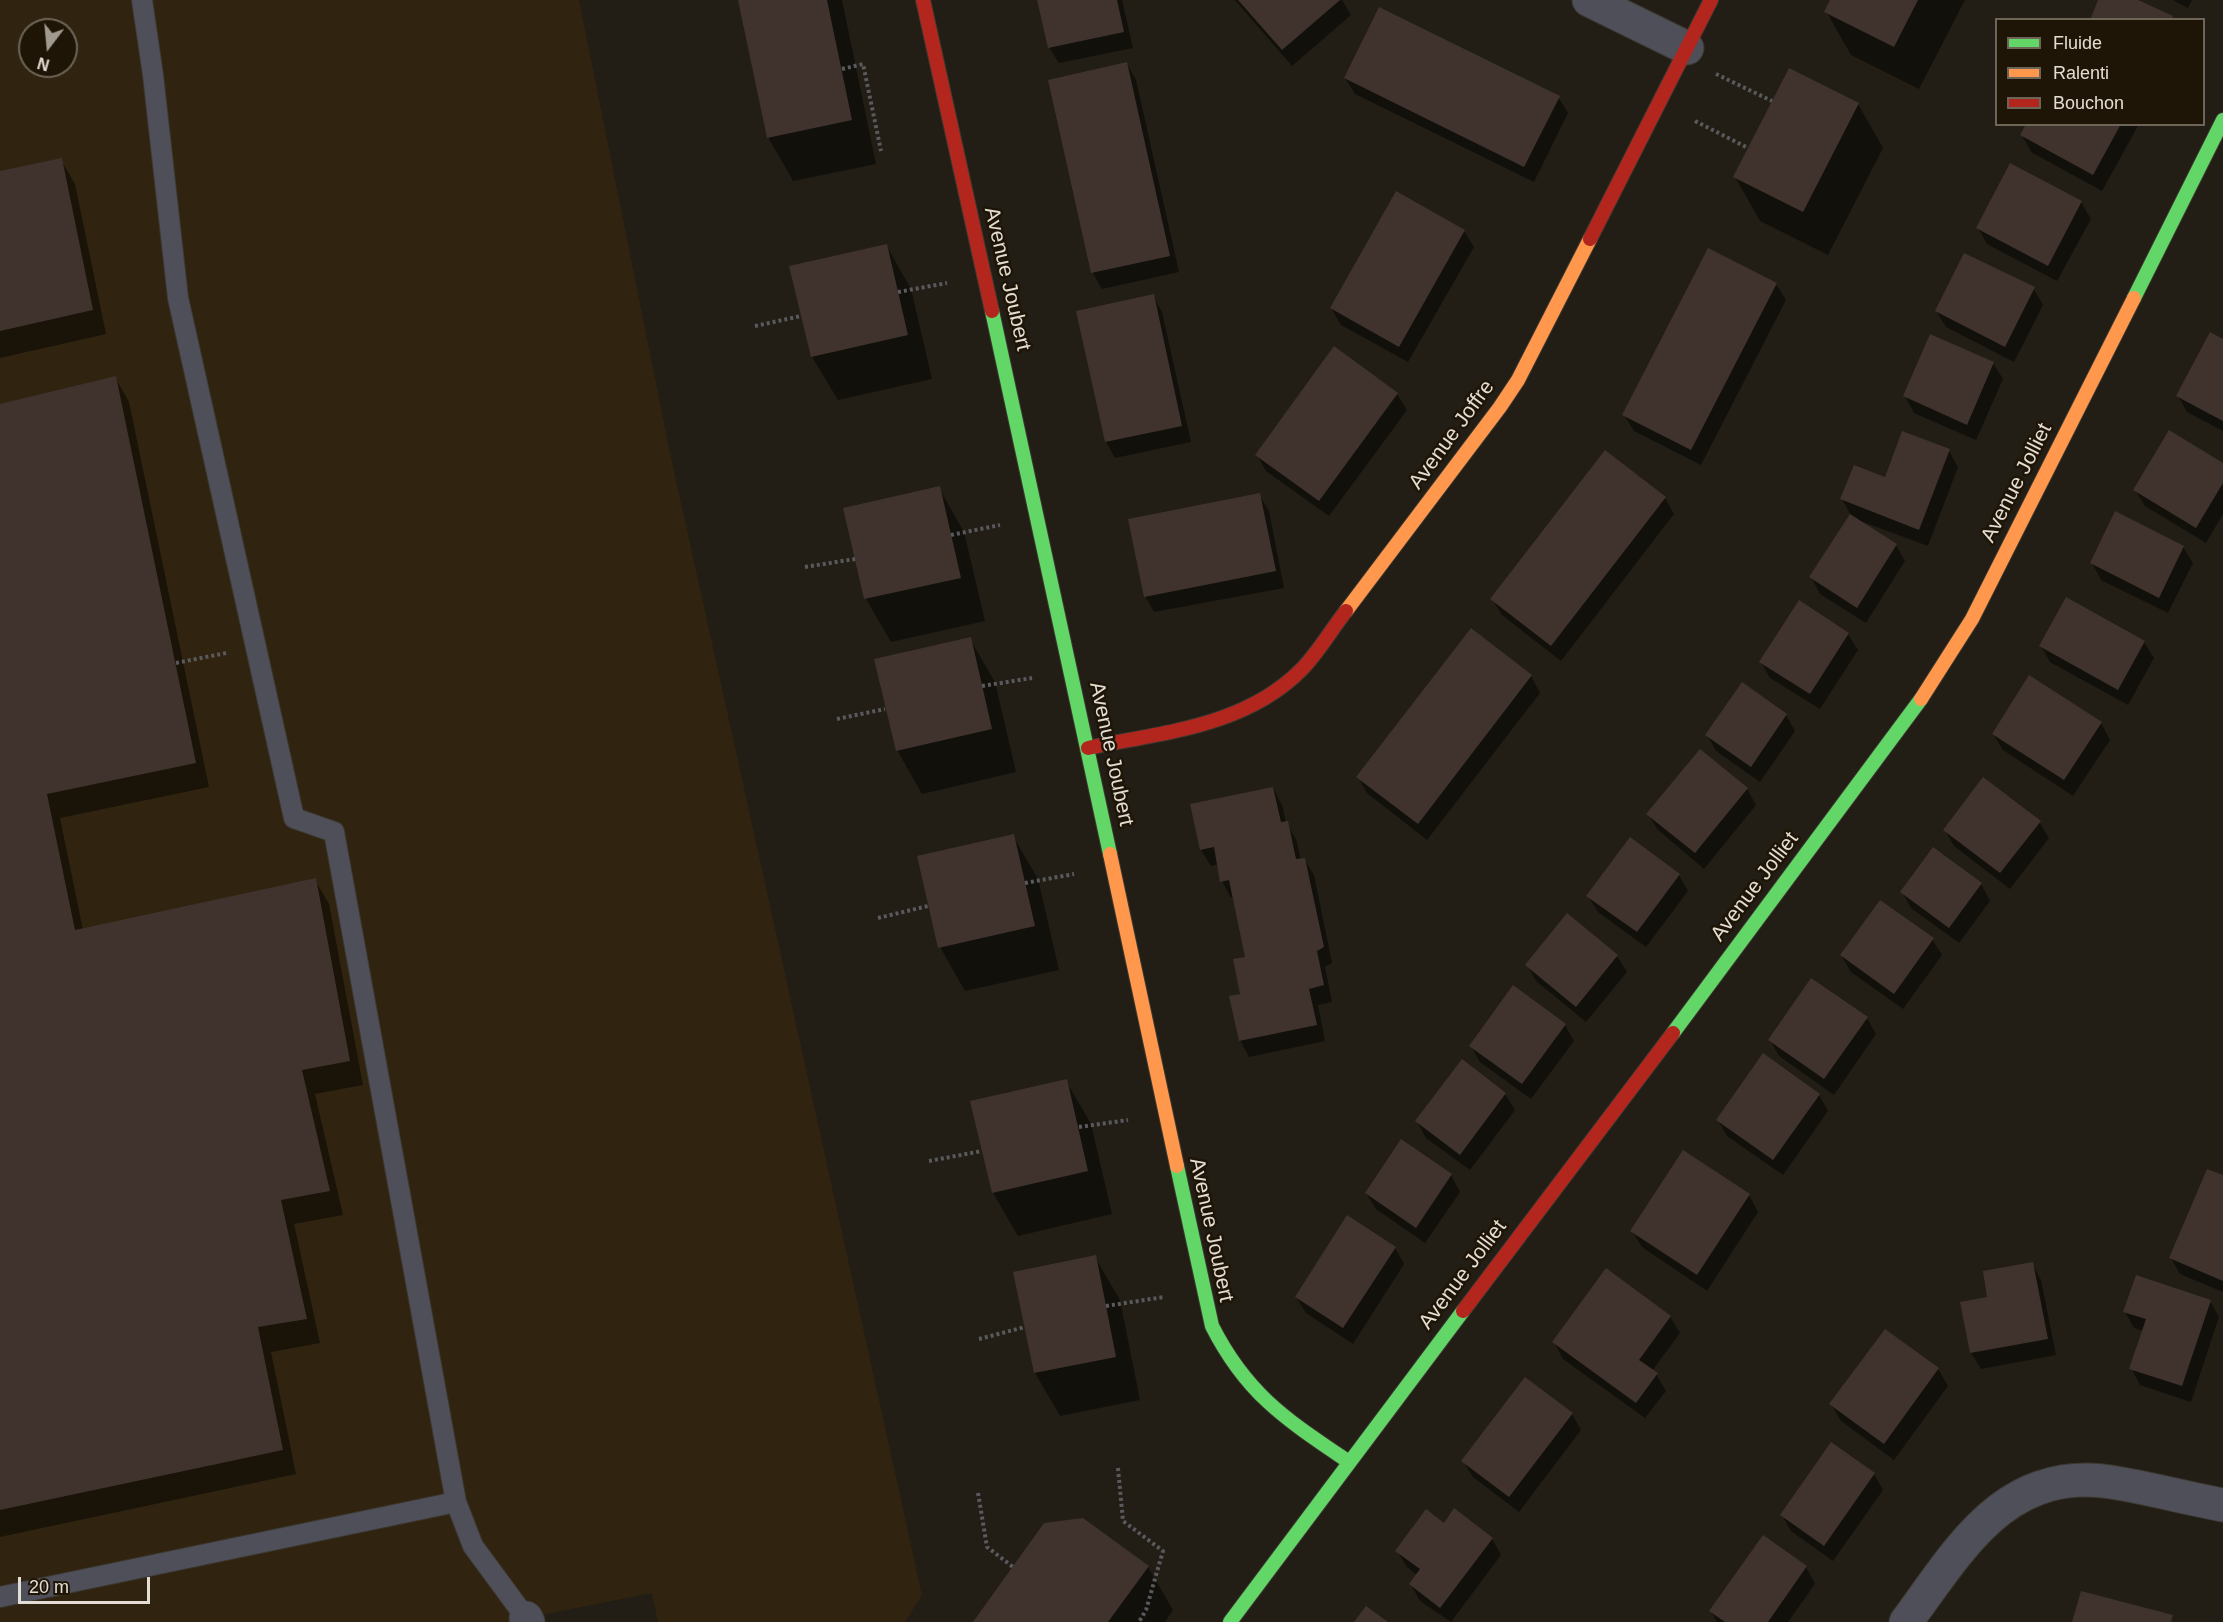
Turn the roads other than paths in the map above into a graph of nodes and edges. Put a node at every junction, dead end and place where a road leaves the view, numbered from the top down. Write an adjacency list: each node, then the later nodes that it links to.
1 (141, 0): 9 (lane)
2 (923, 0): 7 (street, Avenue Joubert)
3 (1589, 0): 5 (street)
4 (1712, 0): 5 (street, Avenue Joffre)
5 (1685, 53): 7 (street, Avenue Joffre)
6 (2223, 120): 8 (street, Avenue Jolliet)
7 (1088, 748): 8 (street, Avenue Joubert)
8 (1349, 1461): 13 (street, Avenue Jolliet)
9 (456, 1502): 11 (lane); 12 (lane)
10 (2223, 1505): 14 (street)
11 (0, 1597)
12 (527, 1620)
13 (1230, 1622)
14 (1906, 1622)

